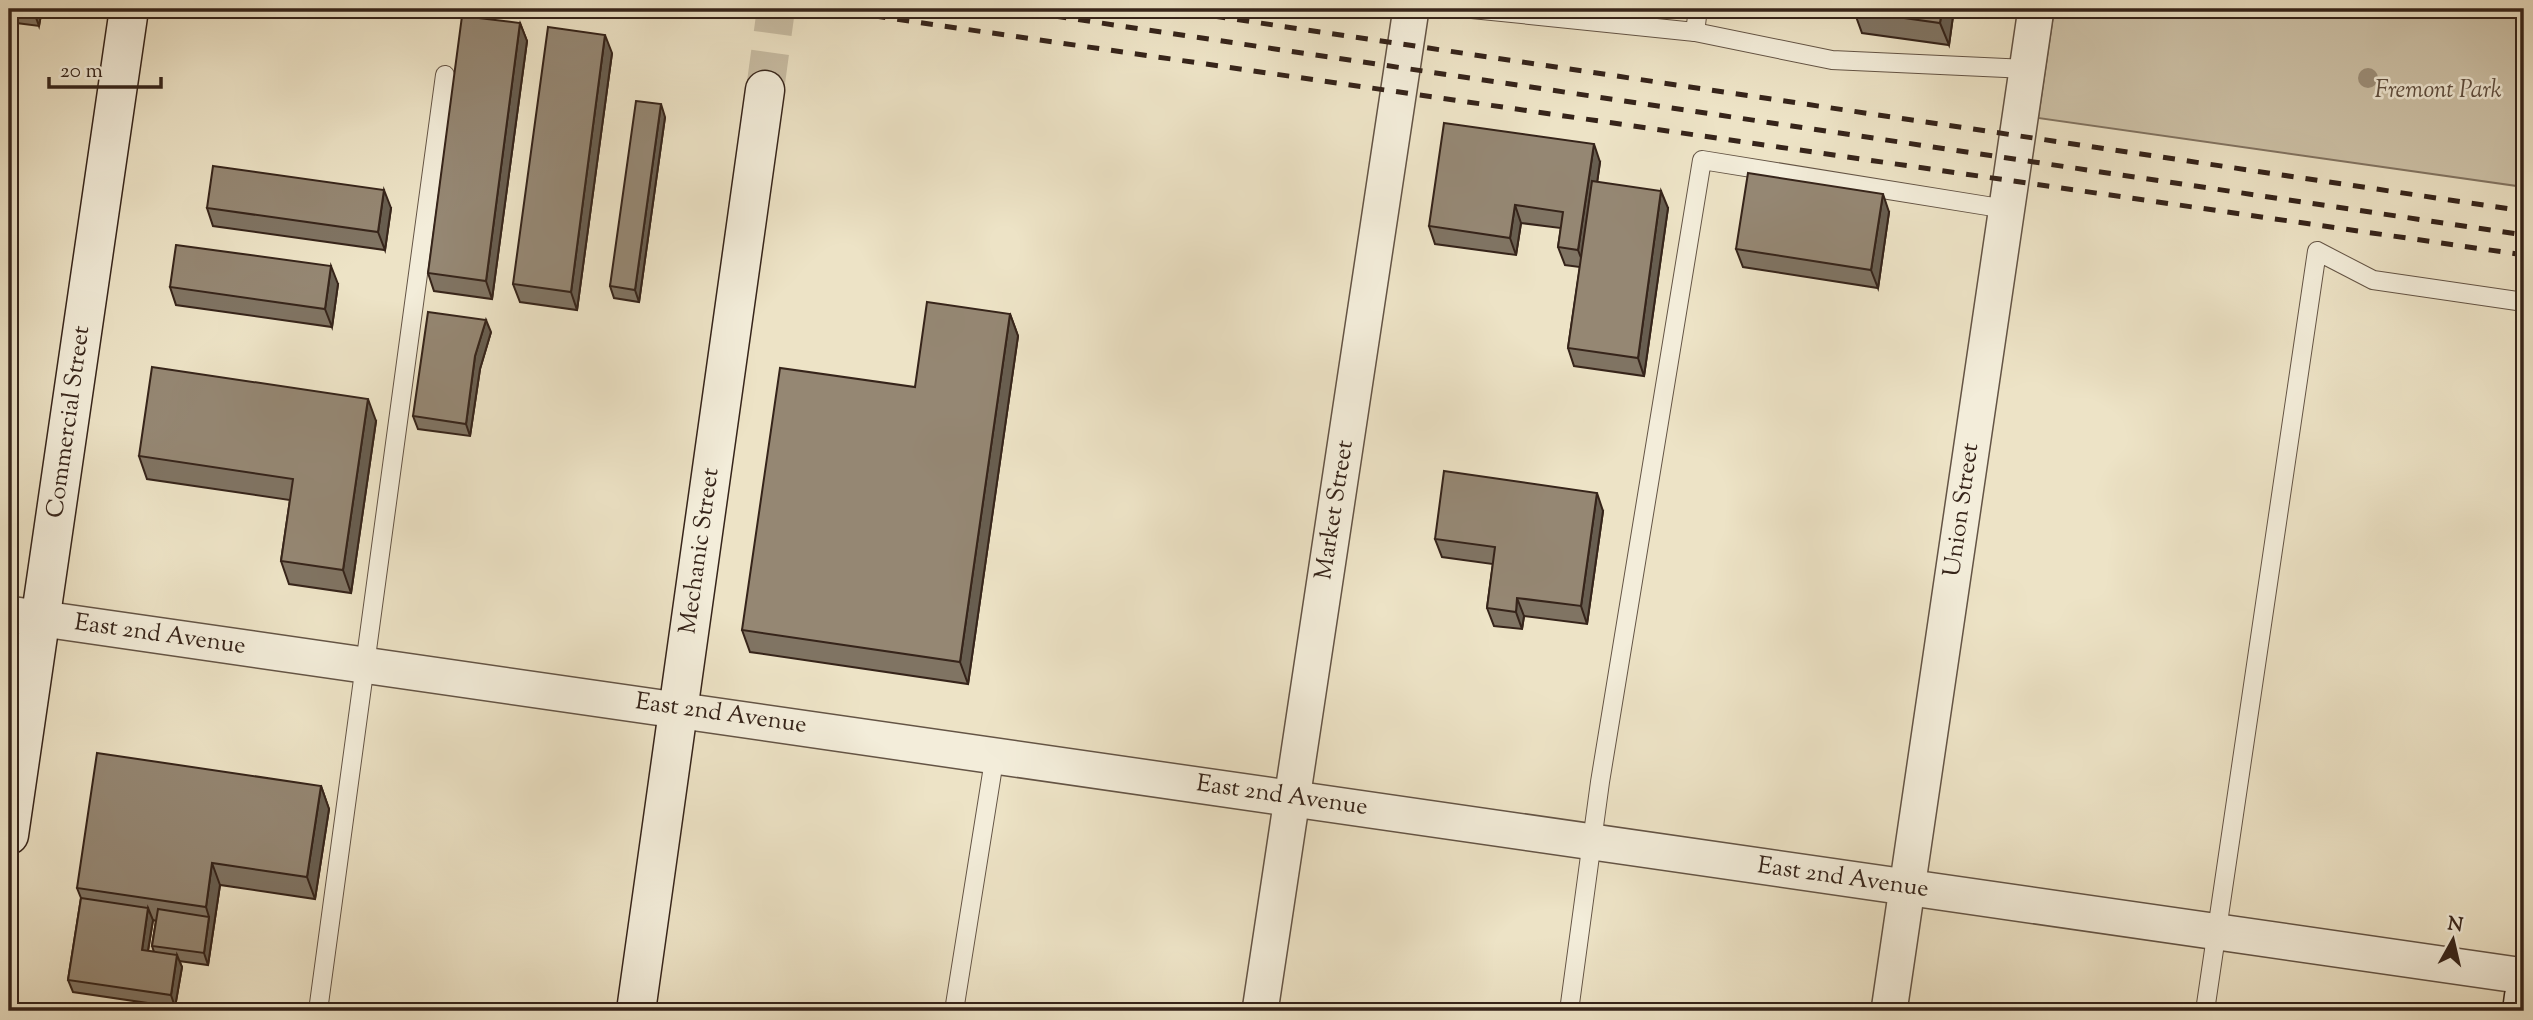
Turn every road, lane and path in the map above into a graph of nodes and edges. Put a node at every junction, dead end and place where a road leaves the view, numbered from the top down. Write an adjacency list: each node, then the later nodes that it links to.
1 (129, 9): 12 (street, Commercial Street)
2 (1411, 9): 16 (street, Market Street)
3 (1472, 9): 6 (lane)
4 (1698, 9): 6 (lane)
5 (2036, 9): 7 (street, Union Street)
6 (1695, 32): 7 (lane)
7 (2027, 69): 10 (street, Union Street)
8 (445, 75): 13 (lane)
9 (765, 90): 14 (street, Mechanic Street)
10 (2006, 209): 18 (lane); 19 (street, Union Street)
11 (2524, 302): 20 (lane)
12 (24, 616): 13 (street, East 2nd Avenue); 17 (street, Commercial Street)
13 (365, 664): 14 (street, East 2nd Avenue); 23 (lane)
14 (679, 708): 15 (street, East 2nd Avenue); 24 (street, Mechanic Street)
15 (996, 754): 16 (street, East 2nd Avenue); 25 (lane)
16 (1290, 797): 18 (street, East 2nd Avenue); 26 (street, Market Street)
17 (9, 825)
18 (1593, 842): 19 (street, East 2nd Avenue); 27 (lane)
19 (1907, 887): 20 (street, East 2nd Avenue); 28 (street, Union Street)
20 (2218, 932): 21 (street, East 2nd Avenue); 29 (lane)
21 (2524, 976)
22 (2524, 996): 30 (street)
23 (318, 1011)
24 (636, 1011)
25 (954, 1011)
26 (1259, 1011)
27 (1569, 1011)
28 (1889, 1011)
29 (2205, 1011)
30 (2522, 1011)

